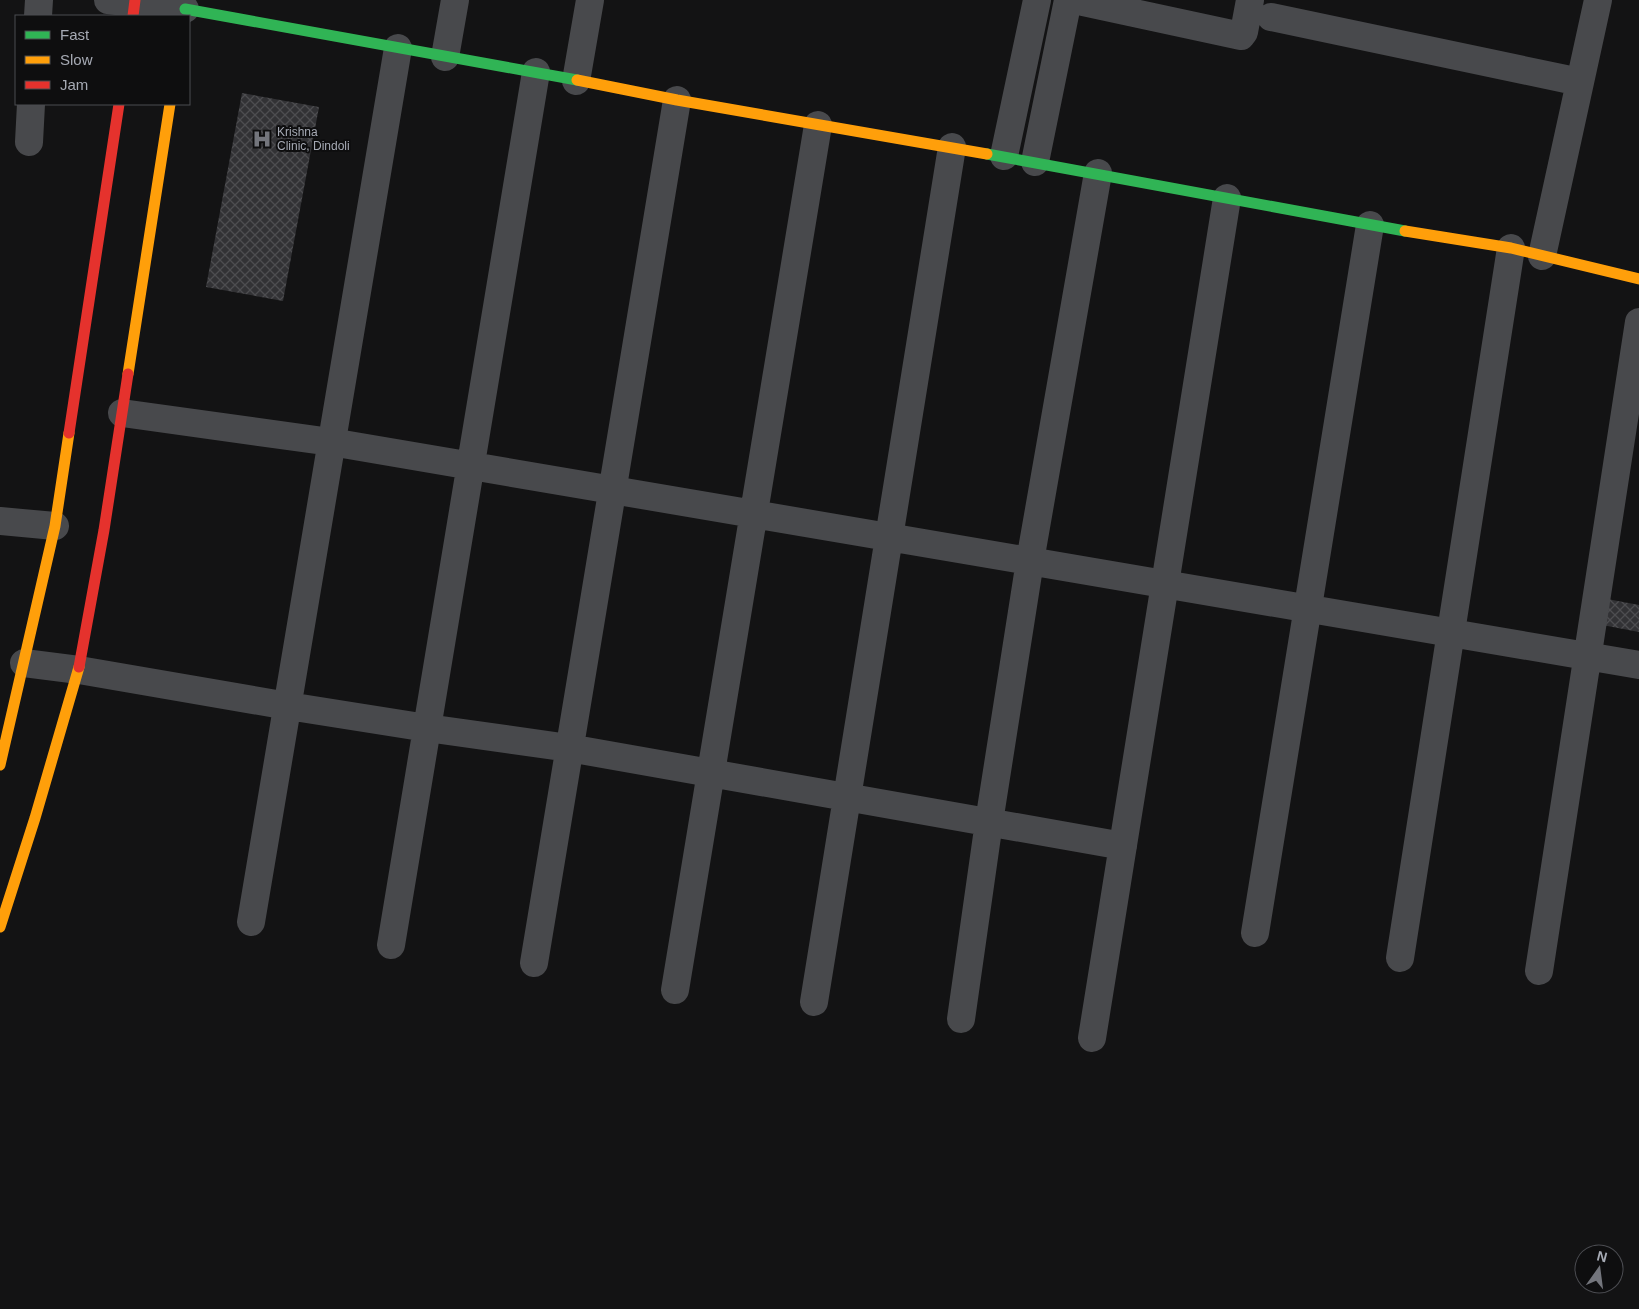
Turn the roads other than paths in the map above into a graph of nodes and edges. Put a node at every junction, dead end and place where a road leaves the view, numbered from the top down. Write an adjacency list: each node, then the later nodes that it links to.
1 (39, 0): 11 (street)
2 (455, 0): 14 (street)
3 (590, 0): 16 (street)
4 (1036, 0): 25 (street)
5 (1250, 0): 10 (street)
6 (1598, 0): 17 (street)
7 (1080, 1): 10 (street); 26 (street)
8 (128, 5): 9 (street)
9 (185, 8): 13 (street)
10 (1169, 10)
11 (38, 15)
12 (1271, 17): 17 (street)
13 (398, 48): 14 (street); 35 (street)
14 (445, 57): 15 (street)
15 (536, 72): 16 (street); 36 (street)
16 (576, 81): 18 (street)
17 (1580, 82): 31 (street)
18 (677, 100): 22 (street); 37 (street)
19 (31, 105): 23 (street)
20 (119, 105): 40 (street)
21 (170, 105): 34 (street)
22 (818, 125): 24 (street); 38 (street)
23 (29, 142)
24 (952, 147): 25 (street); 41 (street)
25 (1004, 156): 26 (street)
26 (1035, 162): 27 (street)
27 (1098, 173): 28 (street); 42 (street)
28 (1227, 198): 29 (street); 43 (street)
29 (1370, 225): 30 (street); 44 (street)
30 (1511, 248): 31 (street); 45 (street)
31 (1542, 256): 32 (street)
32 (1639, 279)
33 (1639, 322): 46 (street)
34 (122, 413): 35 (street); 49 (street)
35 (331, 442): 36 (street); 50 (street)
36 (470, 466): 37 (street); 51 (street)
37 (612, 491): 38 (street); 52 (street)
38 (754, 515): 41 (street); 54 (street)
39 (0, 521): 40 (street)
40 (55, 526): 47 (street)
41 (889, 537): 42 (street); 55 (street)
42 (1030, 561): 43 (street); 56 (street)
43 (1165, 584): 44 (street); 57 (street)
44 (1308, 608): 45 (street); 60 (street)
45 (1451, 633): 46 (street); 62 (street)
46 (1588, 656): 48 (street); 64 (street)
47 (24, 663): 49 (street); 53 (street)
48 (1639, 665)
49 (79, 670): 50 (street); 59 (street)
50 (288, 706): 51 (street); 58 (street)
51 (427, 728): 52 (street); 61 (street)
52 (569, 748): 54 (street); 63 (street)
53 (0, 765)
54 (711, 773): 55 (street); 65 (street)
55 (847, 797): 56 (street); 66 (street)
56 (989, 822): 57 (street); 67 (street)
57 (1123, 846): 68 (street)
58 (251, 922)
59 (0, 927)
60 (1255, 933)
61 (391, 945)
62 (1400, 958)
63 (534, 963)
64 (1539, 971)
65 (675, 990)
66 (814, 1002)
67 (961, 1020)
68 (1092, 1038)

